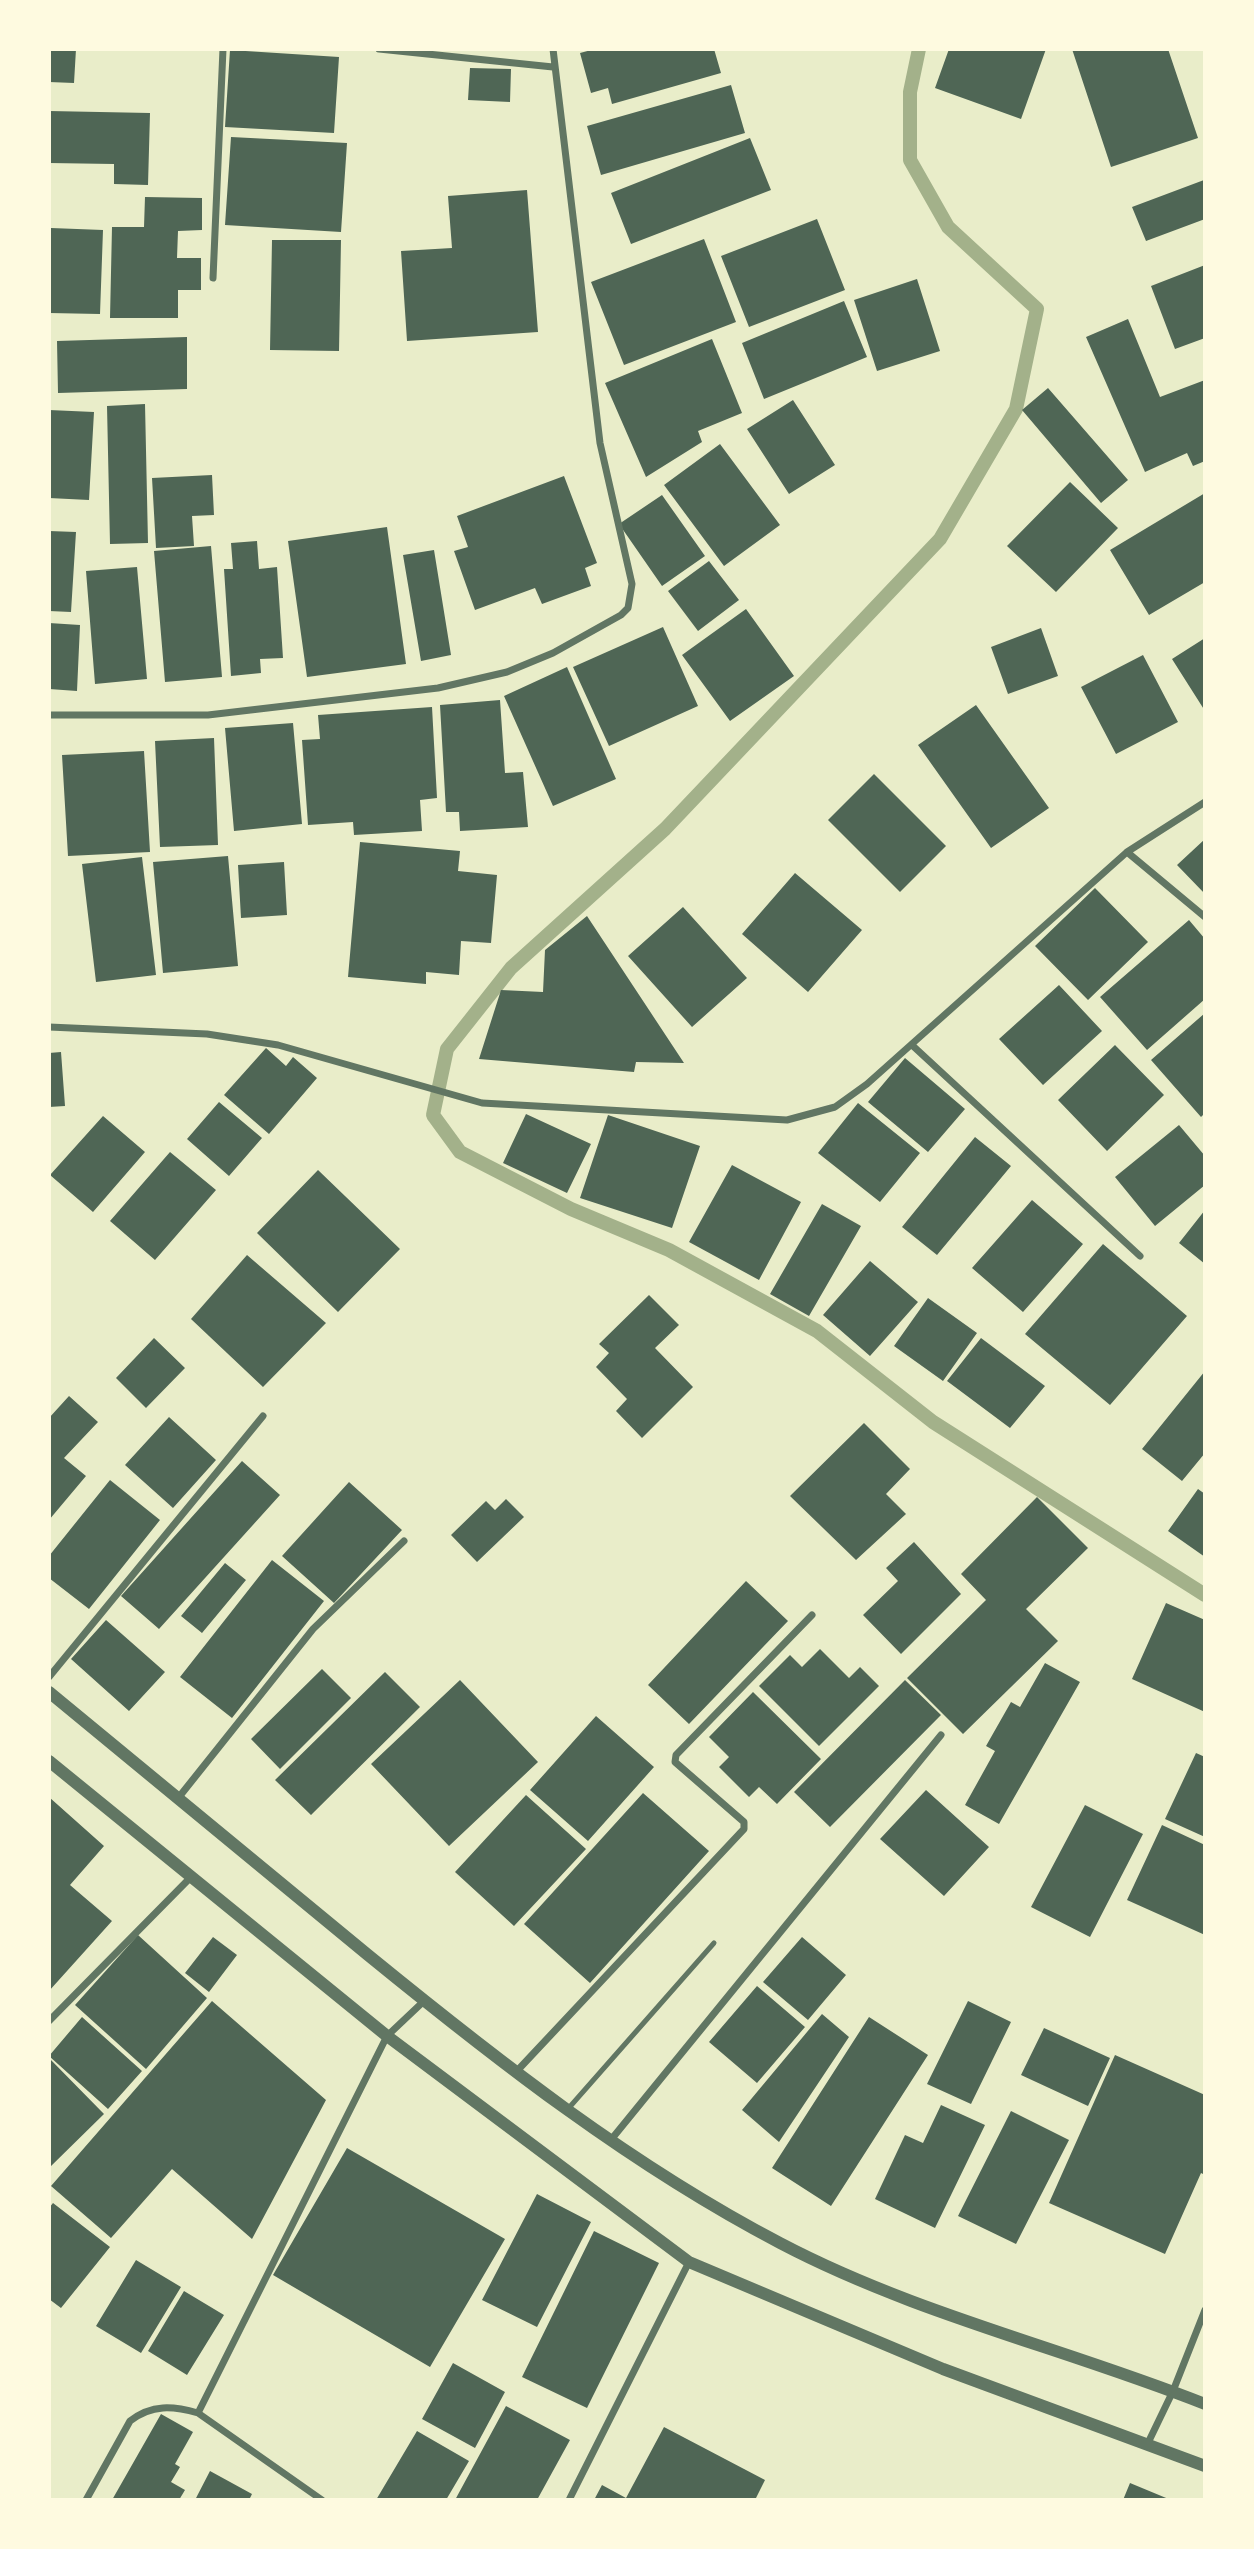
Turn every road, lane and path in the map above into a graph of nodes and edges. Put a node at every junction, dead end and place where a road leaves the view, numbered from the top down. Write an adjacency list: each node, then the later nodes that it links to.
1 (223, 49): 5 (street)
2 (379, 49): 4 (street)
3 (553, 49): 4 (street)
4 (553, 67): 6 (street)
5 (213, 278)
6 (49, 715)
7 (1205, 802): 8 (street)
8 (1127, 852): 9 (street); 11 (street)
9 (1205, 917)
10 (49, 1027): 11 (street)
11 (913, 1046): 12 (street)
12 (1140, 1256)
13 (263, 1416): 16 (street)
14 (404, 1542): 20 (street)
15 (812, 1615): 26 (street)
16 (49, 1678)
17 (49, 1692): 20 (street)
18 (941, 1735): 28 (street)
19 (49, 1761): 21 (street)
20 (178, 1797): 23 (street)
21 (190, 1878): 24 (street); 25 (street)
22 (714, 1943): 27 (lane)
23 (424, 2001): 25 (street); 26 (street)
24 (49, 2021)
25 (387, 2036): 29 (street); 33 (street)
26 (516, 2072): 27 (street)
27 (567, 2110): 28 (street)
28 (610, 2142): 31 (street)
29 (689, 2262): 34 (street); 38 (street)
30 (1205, 2310): 31 (street)
31 (1173, 2391): 32 (street); 34 (street)
32 (1205, 2404)
33 (198, 2413): 36 (street); 37 (street)
34 (1147, 2446): 35 (street)
35 (1205, 2466)
36 (86, 2500)
37 (322, 2500)
38 (569, 2500)

